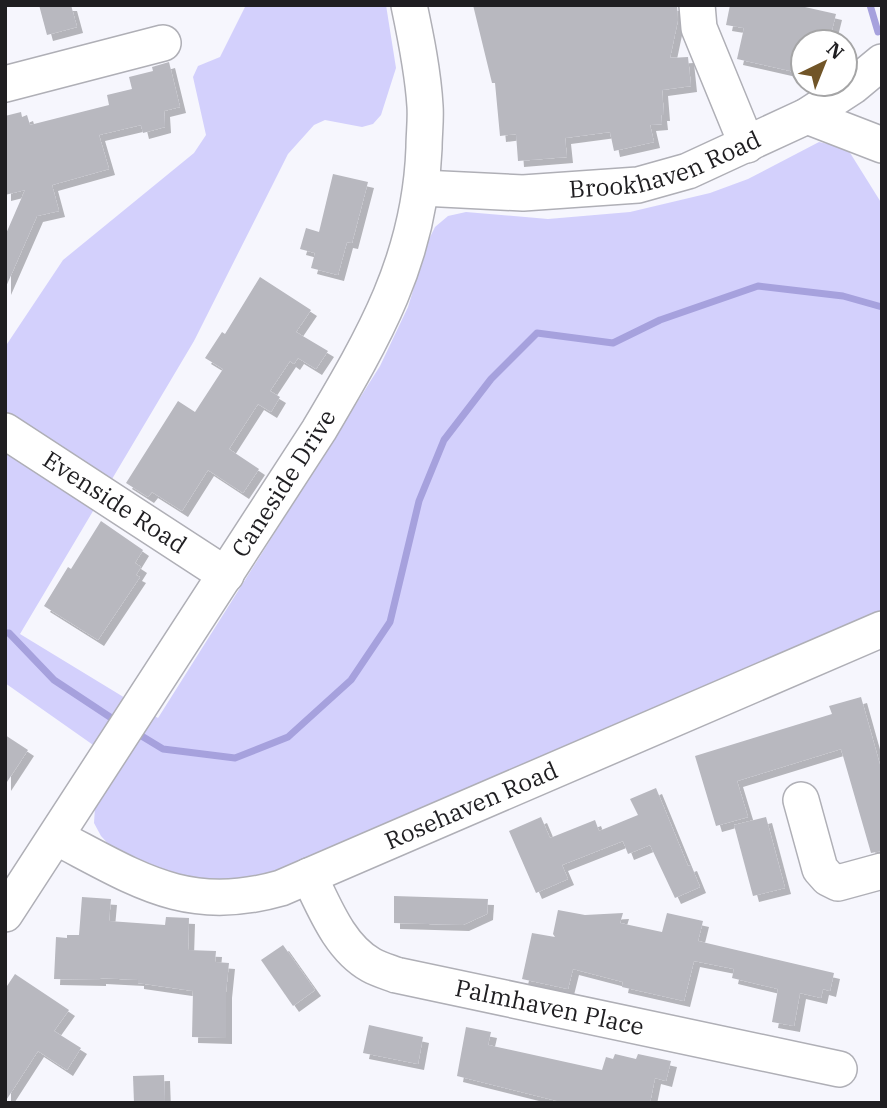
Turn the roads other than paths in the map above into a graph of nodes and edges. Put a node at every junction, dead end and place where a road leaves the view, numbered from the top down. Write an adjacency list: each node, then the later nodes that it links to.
1 (409, 5): 9 (street, Caneside Drive)
2 (697, 5): 7 (street)
3 (163, 43): 5 (street)
4 (882, 62): 6 (street, Brookhaven Road)
5 (5, 84)
6 (807, 116): 7 (street, Brookhaven Road); 8 (street)
7 (747, 145): 9 (street, Brookhaven Road)
8 (882, 145)
9 (422, 188): 11 (street, Caneside Drive)
10 (5, 431): 11 (street, Evenside Road)
11 (226, 575): 14 (street, Caneside Drive)
12 (880, 634): 16 (street, Rosehaven Road)
13 (801, 800): 15 (street)
14 (56, 836): 16 (street, Rosehaven Road); 17 (street, Caneside Drive)
15 (882, 870)
16 (309, 876): 18 (street, Palmhaven Place)
17 (5, 914)
18 (839, 1069)

